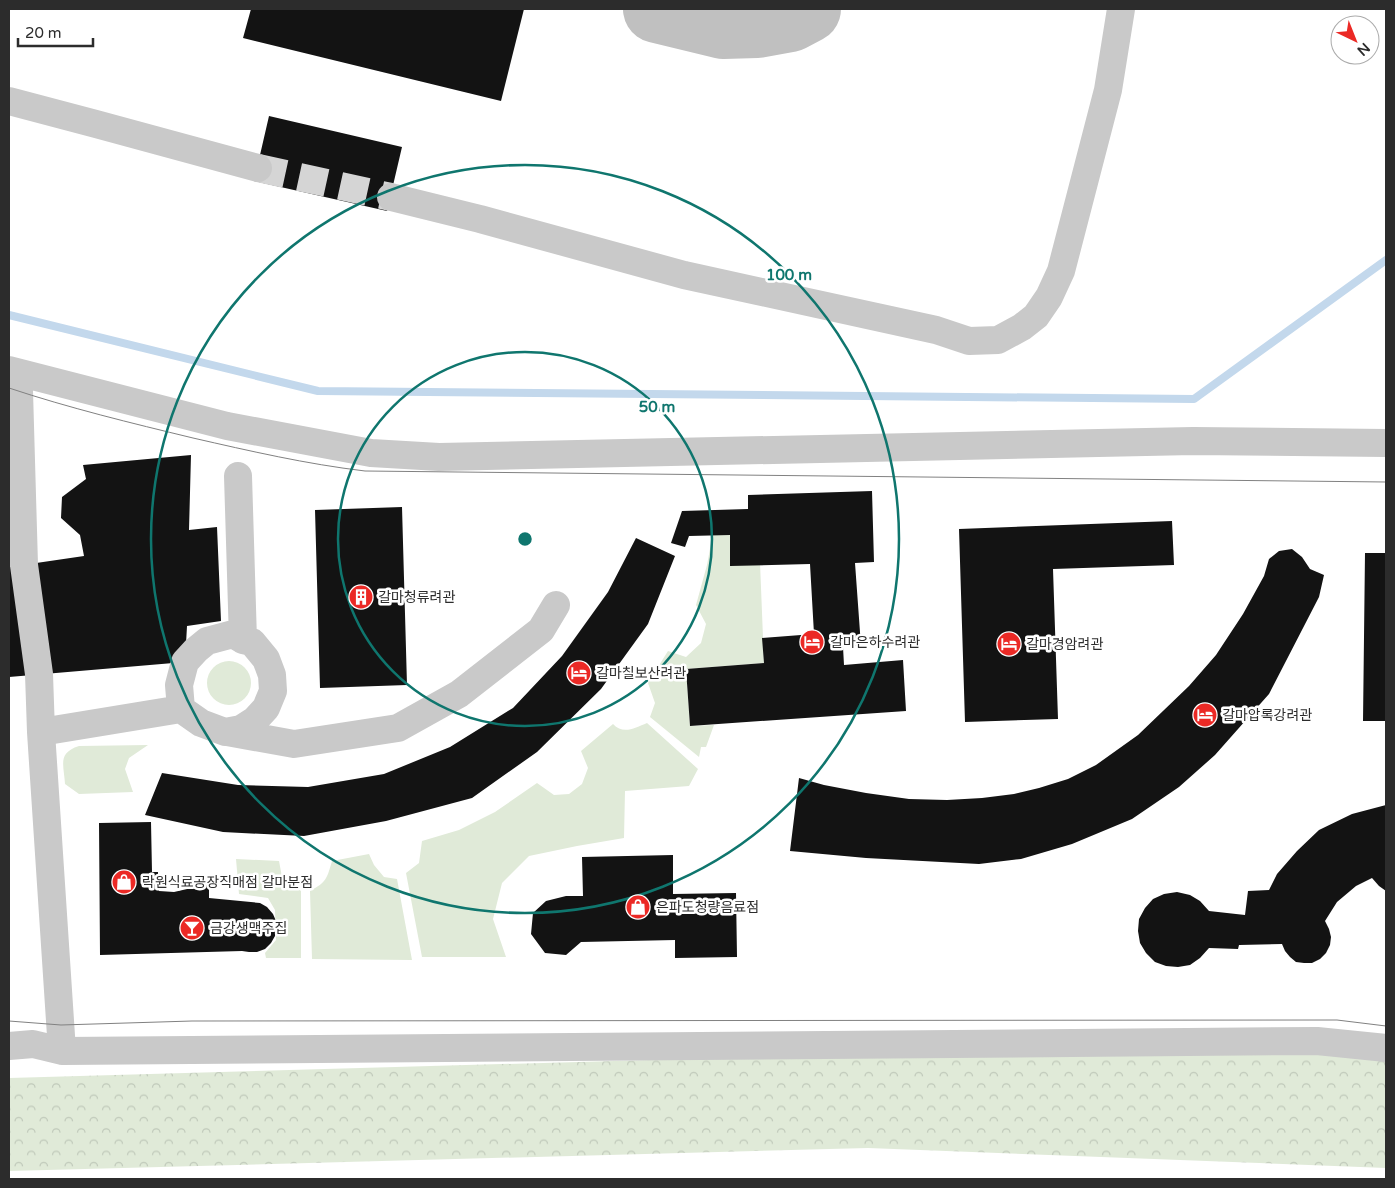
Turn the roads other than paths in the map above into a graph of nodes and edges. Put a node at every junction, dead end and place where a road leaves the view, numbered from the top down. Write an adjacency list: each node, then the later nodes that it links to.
1 (1121, 9): 4 (street)
2 (9, 101): 3 (street)
3 (258, 168)
4 (390, 197)
5 (14, 380): 6 (street); 8 (street)
6 (1386, 443)
7 (238, 476): 10 (street)
8 (16, 556): 12 (street)
9 (556, 605): 13 (street)
10 (243, 640): 11 (street); 13 (street)
11 (180, 710): 12 (street); 13 (street)
12 (42, 732): 16 (street)
13 (225, 732)
14 (9, 1046): 16 (street)
15 (1386, 1048): 16 (street)
16 (62, 1051)

